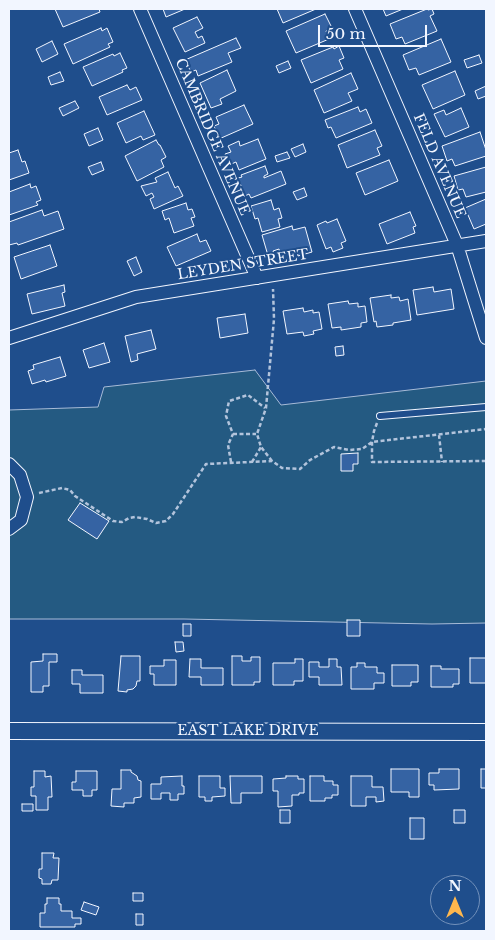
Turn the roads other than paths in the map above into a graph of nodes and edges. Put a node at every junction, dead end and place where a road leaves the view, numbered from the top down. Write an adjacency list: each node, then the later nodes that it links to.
1 (140, 9): 5 (street, CAMBRIDGE AVENUE)
2 (355, 9): 4 (street, FELD AVENUE)
3 (486, 241): 4 (street, LEYDEN STREET)
4 (457, 245): 5 (street, LEYDEN STREET); 7 (street, FELD AVENUE)
5 (256, 278): 6 (street, LEYDEN STREET)
6 (9, 338)
7 (486, 338)
8 (486, 407): 9 (lane)
9 (380, 416)
10 (9, 464): 11 (street)
11 (9, 528)
12 (9, 731): 13 (street, EAST LAKE DRIVE)
13 (486, 732)

